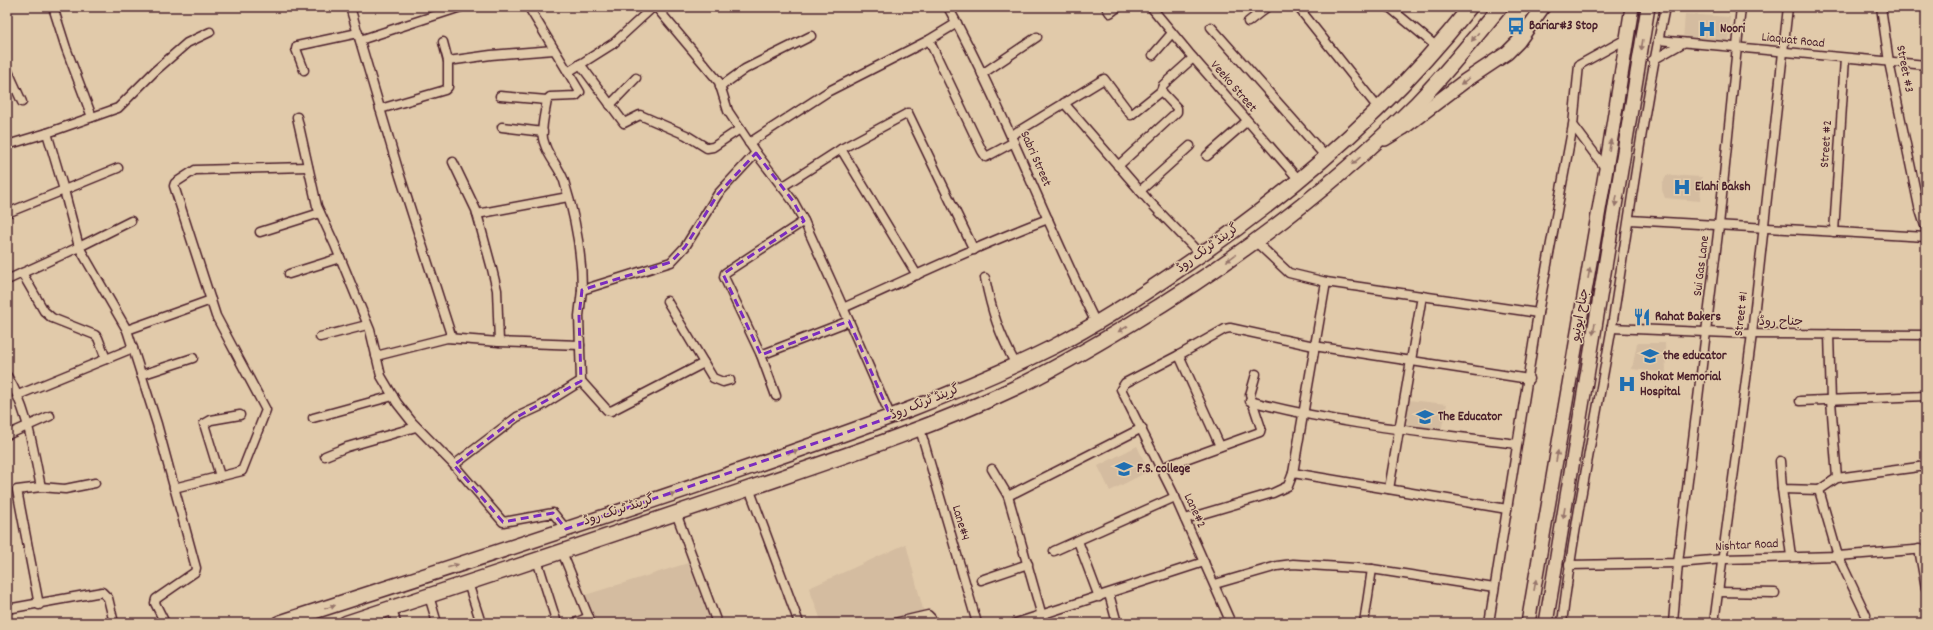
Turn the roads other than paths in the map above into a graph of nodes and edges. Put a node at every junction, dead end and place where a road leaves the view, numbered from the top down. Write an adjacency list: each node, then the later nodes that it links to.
1 (53, 7): 61 (street)
2 (350, 7): 27 (street)
3 (461, 7): 27 (street)
4 (530, 7): 37 (street)
5 (948, 7): 23 (street, Sabri Street)
6 (1106, 7): 7 (street)
7 (1118, 7)
8 (1152, 7): 26 (street, Veeko Street)
9 (1267, 7): 22 (street)
10 (1298, 7): 60 (street)
11 (1389, 7): 35 (street)
12 (1470, 7): 35 (highway, گرینڈ ٹرنک روڈ)
13 (1500, 7): 73 (highway, گرینڈ ٹرنک روڈ, one-way to 73)
14 (1543, 7): 73 (main road, one-way to 73)
15 (1632, 7): 30 (main road, جناح ایونیو)
16 (1648, 7): 83 (main road, جناح ایونیو, one-way to 83)
17 (1665, 7): 32 (street)
18 (1741, 7): 36 (street, Sui Gas Lane)
19 (1788, 7): 38 (street, Street #1)
20 (1881, 7): 44 (street, Street #3)
21 (658, 8): 45 (street); 52 (street)
22 (1248, 22)
23 (957, 23): 31 (street); 50 (street, Sabri Street)
24 (1211, 27): 77 (street)
25 (210, 32): 61 (street)
26 (1172, 33): 39 (street); 40 (street, Veeko Street)
27 (359, 36): 48 (street); 59 (street)
28 (811, 36): 52 (street)
29 (1037, 37): 50 (street)
30 (1626, 39): 64 (street); 82 (main road, جناح ایونیو, one-way to 30)
31 (929, 40): 69 (street); 70 (street)
32 (1658, 40): 34 (street, Liaquat Road); 42 (street)
33 (443, 42): 43 (street)
34 (1683, 43): 36 (street, Liaquat Road); 42 (street)
35 (1437, 47): 60 (highway, گرینڈ ٹرنک روڈ)
36 (1737, 48): 38 (street, Liaquat Road); 98 (street, Sui Gas Lane)
37 (554, 50): 43 (street); 49 (street)
38 (1784, 52): 41 (street, Liaquat Road); 99 (street, Street #1)
39 (1153, 55)
40 (1193, 58): 53 (street); 63 (street, Veeko Street)
41 (1845, 58): 44 (street, Liaquat Road); 102 (street, Street #2)
42 (1653, 60): 95 (street)
43 (448, 61): 59 (street)
44 (1889, 62): 46 (street, Liaquat Road); 100 (street, Street #3)
45 (580, 64): 49 (street); 58 (street)
46 (1926, 65)
47 (7, 69): 56 (street)
48 (304, 70)
49 (568, 72): 55 (street)
50 (982, 74): 69 (street, Sabri Street)
51 (636, 78): 58 (street)
52 (720, 87): 66 (street)
53 (1161, 92): 57 (street); 80 (street)
54 (500, 96): 55 (street)
55 (548, 100): 67 (street)
56 (22, 102)
57 (1064, 103): 69 (street); 80 (street)
58 (610, 105): 66 (street)
59 (380, 109): 131 (street)
60 (1379, 109): 77 (highway, گرینڈ ٹرنک روڈ)
61 (92, 117): 68 (street)
62 (297, 117): 79 (street)
63 (1247, 121): 76 (street); 84 (street, Veeko Street)
64 (1573, 125): 82 (street); 120 (street)
65 (502, 127): 67 (street)
66 (740, 129): 70 (street)
67 (542, 132): 88 (street)
68 (47, 133): 71 (street); 86 (street)
69 (1013, 138): 94 (street, Sabri Street)
70 (749, 143): 75 (street)
71 (7, 145)
72 (1190, 146): 87 (street)
73 (1373, 146): 93 (highway, گرینڈ ٹرنک روڈ, one-way to 93)
74 (842, 149): 85 (street); 106 (street); 111 (street)
75 (756, 154): 85 (street); 115 (street)
76 (1207, 156)
77 (1326, 157): 84 (highway, گرینڈ ٹرنک روڈ)
78 (453, 162): 92 (street)
79 (308, 166): 91 (street); 117 (street)
80 (1118, 166): 87 (street)
81 (118, 168): 86 (street)
82 (1606, 169): 83 (main road); 243 (main road, جناح ایونیو, one-way to 82)
83 (1620, 173): 173 (main road, جناح ایونیو, one-way to 173)
84 (1299, 180): 89 (highway, گرینڈ ٹرنک روڈ)
85 (782, 187): 97 (street)
86 (64, 190): 90 (street); 105 (street)
87 (1140, 191): 107 (street)
88 (568, 198): 92 (street); 115 (street)
89 (1278, 198): 93 (highway); 107 (highway, گرینڈ ٹرنک روڈ)
90 (7, 213)
91 (320, 213): 101 (street); 108 (street)
92 (476, 214): 132 (street)
93 (1292, 214): 104 (highway, گرینڈ ٹرنک روڈ)
94 (1048, 219): 106 (street); 122 (street, Sabri Street)
95 (1629, 220): 98 (street); 124 (street)
96 (131, 221): 105 (street)
97 (804, 221): 119 (street); 138 (street)
98 (1719, 225): 99 (street); 126 (street, Sui Gas Lane)
99 (1764, 228): 102 (street); 127 (street, Street #1)
100 (1926, 230)
101 (260, 232)
102 (1834, 232): 103 (street)
103 (1926, 237)
104 (1255, 242): 114 (street); 165 (highway, گرینڈ ٹرنک روڈ, one-way to 165)
105 (79, 247): 109 (street); 125 (street)
106 (974, 250): 111 (street)
107 (1201, 255): 122 (highway, گرینڈ ٹرنک روڈ)
108 (340, 258): 110 (street); 123 (street)
109 (22, 273): 113 (street); 140 (street)
110 (289, 274)
111 (917, 275): 119 (street)
112 (985, 278): 143 (street)
113 (7, 280)
114 (1326, 282): 116 (street); 134 (street)
115 (582, 290): 133 (street)
116 (1422, 296): 120 (street); 141 (street)
117 (211, 300): 125 (street); 179 (street)
118 (666, 301): 142 (street)
119 (843, 308): 121 (street)
120 (1538, 313): 147 (street)
121 (849, 321): 138 (street); 160 (street)
122 (1096, 323): 143 (highway, گرینڈ ٹرنک روڈ)
123 (367, 324): 130 (street); 137 (street)
124 (1611, 328): 126 (street, جناح روڈ); 174 (street)
125 (127, 330): 135 (street)
126 (1706, 332): 127 (street, جناح روڈ); 203 (street, Sui Gas Lane)
127 (1752, 334): 128 (street, جناح روڈ); 200 (street, Street #1)
128 (1829, 334): 129 (street, جناح روڈ); 155 (street)
129 (1926, 334)
130 (320, 337)
131 (452, 338): 132 (street); 137 (street)
132 (499, 342): 133 (street)
133 (580, 345): 149 (street)
134 (1314, 346): 136 (street); 141 (street); 157 (street)
135 (133, 348): 140 (street); 145 (street)
136 (1179, 355): 164 (street, Lane#2); 169 (street)
137 (376, 356): 151 (street)
138 (761, 356): 152 (street)
139 (193, 358): 145 (street)
140 (106, 359): 150 (street)
141 (1411, 362): 147 (street); 166 (street)
142 (704, 363): 148 (street); 149 (street)
143 (1016, 365): 160 (highway, گرینڈ ٹرنک روڈ)
144 (1256, 374): 154 (street)
145 (141, 375): 183 (street)
146 (7, 376): 150 (street)
147 (1529, 379): 168 (street)
148 (730, 380)
149 (581, 381): 172 (street)
150 (18, 395): 162 (street)
151 (393, 396): 161 (street); 163 (street)
152 (776, 396)
153 (1926, 396): 155 (street)
154 (1250, 401): 157 (street); 169 (street)
155 (1831, 401): 156 (street); 180 (street)
156 (1800, 402)
157 (1303, 413): 166 (street); 178 (street)
158 (240, 415): 179 (street)
159 (50, 416): 162 (street)
160 (891, 417): 193 (highway, گرینڈ ٹرنک روڈ, one-way to 160)
161 (313, 418)
162 (27, 426): 167 (street); 182 (street)
163 (416, 427): 170 (street); 172 (street)
164 (1142, 428): 176 (street, Lane#2); 188 (street)
165 (920, 429): 184 (highway, گرینڈ ٹرنک روڈ); 237 (street, Lane#4)
166 (1399, 429): 168 (street); 185 (street)
167 (7, 435)
168 (1517, 444): 190 (street)
169 (1220, 446): 176 (street)
170 (325, 456)
171 (1780, 461): 186 (street)
172 (454, 465): 193 (street)
173 (1571, 465): 174 (street); 244 (main road, جناح ایونیو, one-way to 244)
174 (1587, 466): 205 (street)
175 (1926, 466): 180 (street)
176 (1161, 468): 189 (street, Lane#2)
177 (992, 469): 188 (street)
178 (1293, 473): 185 (street); 192 (street)
179 (220, 476): 183 (street)
180 (1837, 478): 187 (street)
181 (95, 483): 182 (street)
182 (41, 487): 217 (street)
183 (174, 488): 225 (street)
184 (749, 488): 191 (highway, گرینڈ ٹرنک روڈ); 234 (street)
185 (1389, 489): 190 (street)
186 (1782, 489): 187 (street); 198 (street)
187 (1819, 490): 199 (street)
188 (1008, 496): 204 (street)
189 (1175, 497): 192 (street, Lane#2); 194 (street)
190 (1507, 509): 210 (street)
191 (676, 513): 197 (highway, گرینڈ ٹرنک روڈ); 233 (street)
192 (1185, 519): 202 (street, Lane#2)
193 (566, 529): 222 (highway, گرینڈ ٹرنک روڈ, one-way to 193)
194 (1078, 540): 196 (street); 216 (street)
195 (1922, 549): 199 (street, Nishtar Road); 211 (street)
196 (1054, 551)
197 (562, 552): 201 (highway, گرینڈ ٹرنک روڈ); 223 (street)
198 (1791, 556): 199 (street, Nishtar Road); 200 (street, Nishtar Road)
199 (1838, 556): 220 (street)
200 (1723, 559): 203 (street, Nishtar Road); 212 (street, Street #1)
201 (537, 560): 208 (highway, گرینڈ ٹرنک روڈ); 231 (street)
202 (1204, 562): 209 (street, Lane#2); 214 (street)
203 (1678, 563): 205 (street, Nishtar Road); 246 (street, Sui Gas Lane)
204 (1028, 564): 207 (street); 221 (street)
205 (1569, 565): 245 (street)
206 (1372, 569): 209 (street); 210 (street); 241 (street)
207 (981, 580)
208 (468, 583): 215 (highway, گرینڈ ٹرنک روڈ); 230 (street)
209 (1215, 584): 240 (street, Lane#2)
210 (1494, 588): 242 (street)
211 (1926, 588)
212 (1718, 592): 213 (street); 247 (street, Street #1)
213 (1775, 593)
214 (1109, 594): 216 (street); 239 (street)
215 (429, 596): 218 (highway, گرینڈ ٹرنک روڈ); 229 (street)
216 (1099, 597): 221 (street)
217 (39, 604): 219 (street); 224 (street)
218 (392, 608): 227 (highway, گرینڈ ٹرنک روڈ); 228 (street)
219 (7, 609)
220 (1866, 615)
221 (1042, 616): 238 (street)
222 (307, 619): 226 (highway, گرینڈ ٹرنک روڈ)
223 (590, 620): 232 (street)
224 (114, 623)
225 (165, 623)
226 (279, 623)
227 (346, 623)
228 (396, 623)
229 (438, 623)
230 (481, 623)
231 (557, 623)
232 (575, 623)
233 (717, 623)
234 (799, 623)
235 (894, 623): 236 (street)
236 (933, 623)
237 (977, 623)
238 (1016, 623)
239 (1117, 623)
240 (1231, 623)
241 (1364, 623)
242 (1489, 623)
243 (1528, 623)
244 (1546, 623)
245 (1562, 623)
246 (1674, 623)
247 (1714, 623)

